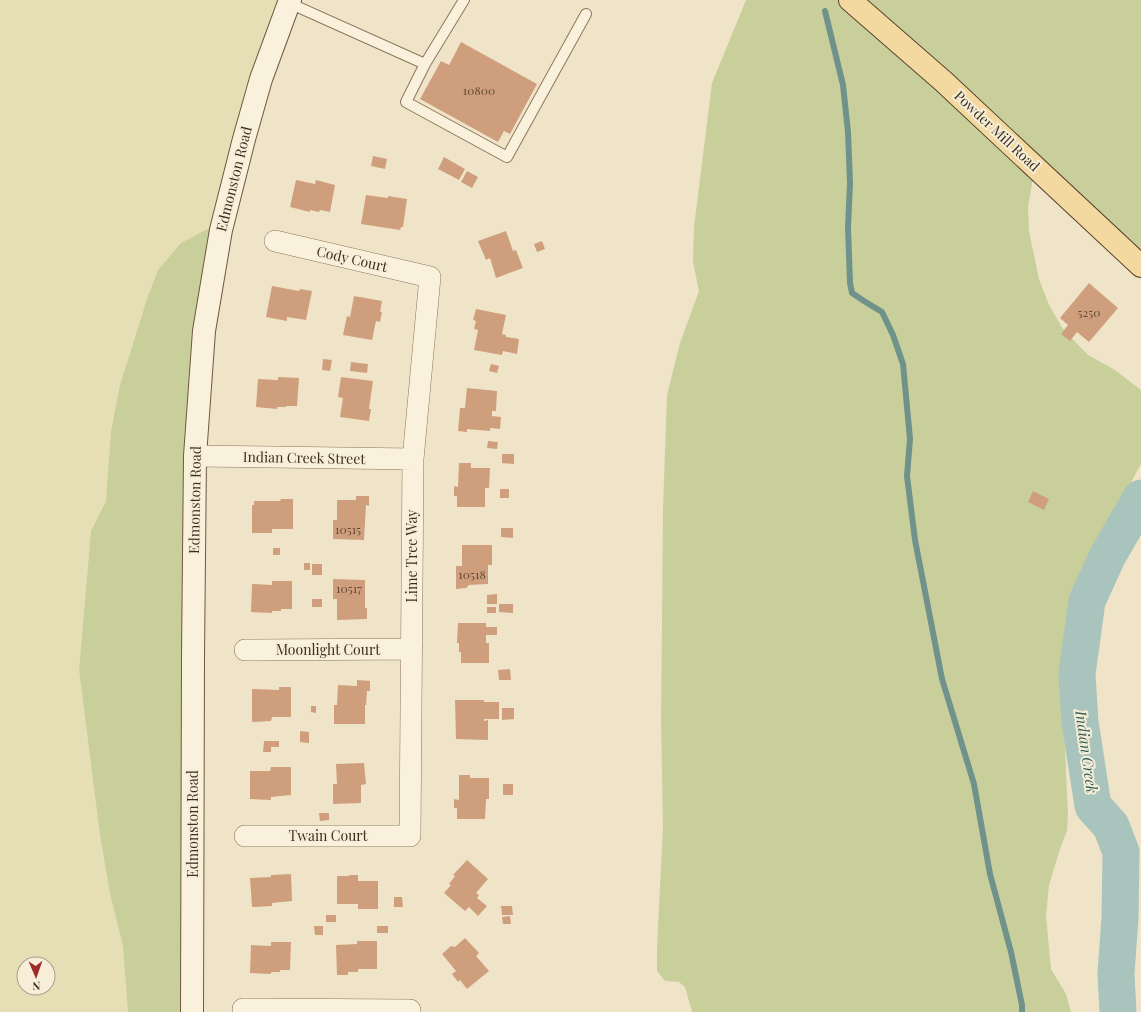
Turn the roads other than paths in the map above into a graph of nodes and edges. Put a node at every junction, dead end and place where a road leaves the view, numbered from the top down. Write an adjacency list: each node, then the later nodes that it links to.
1 (464, 0): 5 (lane)
2 (850, 0): 7 (main road, Powder Mill Road)
3 (290, 1): 5 (lane); 9 (main road, Edmonston Road)
4 (586, 14): 5 (lane)
5 (425, 64)
6 (275, 241): 8 (street, Cody Court)
7 (1141, 266)
8 (430, 277): 10 (street, Lime Tree Way)
9 (195, 456): 10 (street, Indian Creek Street); 17 (main road, Edmonston Road)
10 (413, 459): 11 (street, Lime Tree Way)
11 (412, 649): 12 (street, Moonlight Court); 14 (street, Lime Tree Way)
12 (245, 650)
13 (245, 836): 14 (street, Twain Court)
14 (410, 836)
15 (243, 1009): 16 (street)
16 (410, 1011)
17 (192, 1012)

